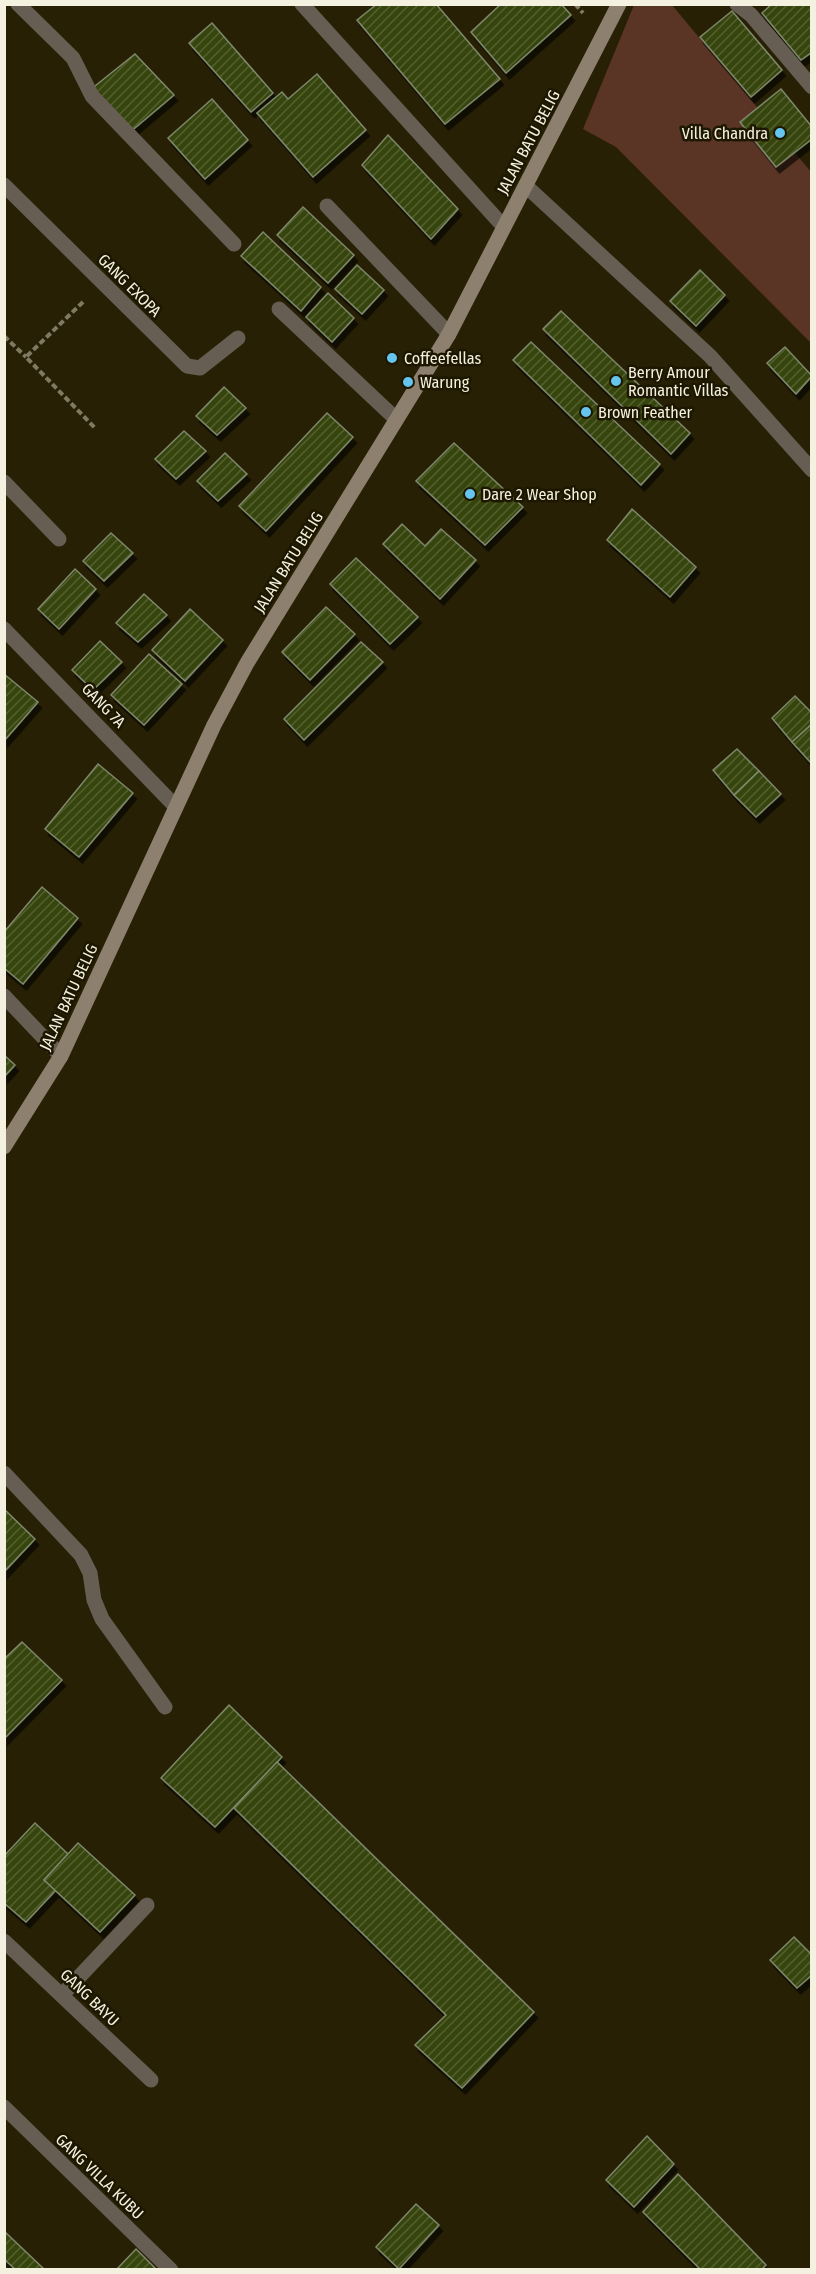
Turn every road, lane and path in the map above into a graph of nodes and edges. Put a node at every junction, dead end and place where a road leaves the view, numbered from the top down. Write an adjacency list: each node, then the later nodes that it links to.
1 (18, 4): 10 (street)
2 (302, 4): 9 (street)
3 (619, 4): 7 (street, JALAN BATU BELIG)
4 (737, 4): 5 (street)
5 (812, 87)
6 (4, 185): 11 (street, GANG EXOPA)
7 (526, 186): 9 (street, JALAN BATU BELIG); 19 (street)
8 (327, 206): 13 (street)
9 (504, 227): 13 (street, JALAN BATU BELIG)
10 (234, 244)
11 (103, 283): 15 (street, GANG EXOPA); 16 (path)
12 (279, 309): 17 (street)
13 (449, 334): 17 (street, JALAN BATU BELIG)
14 (4, 336): 16 (path)
15 (238, 338)
16 (26, 357): 18 (path)
17 (396, 419): 23 (street, JALAN BATU BELIG)
18 (96, 429)
19 (812, 471)
20 (4, 482): 21 (street)
21 (59, 539)
22 (4, 629): 23 (street, GANG 7A)
23 (176, 807): 25 (street, JALAN BATU BELIG)
24 (4, 996): 25 (street)
25 (61, 1056): 26 (street, JALAN BATU BELIG)
26 (4, 1147)
27 (4, 1473): 28 (street)
28 (165, 1707)
29 (147, 1905): 31 (street)
30 (4, 1941): 31 (street, GANG BAYU)
31 (62, 1995): 32 (street, GANG BAYU)
32 (151, 2080)
33 (4, 2107): 34 (street, GANG VILLA KUBU)
34 (171, 2270)

